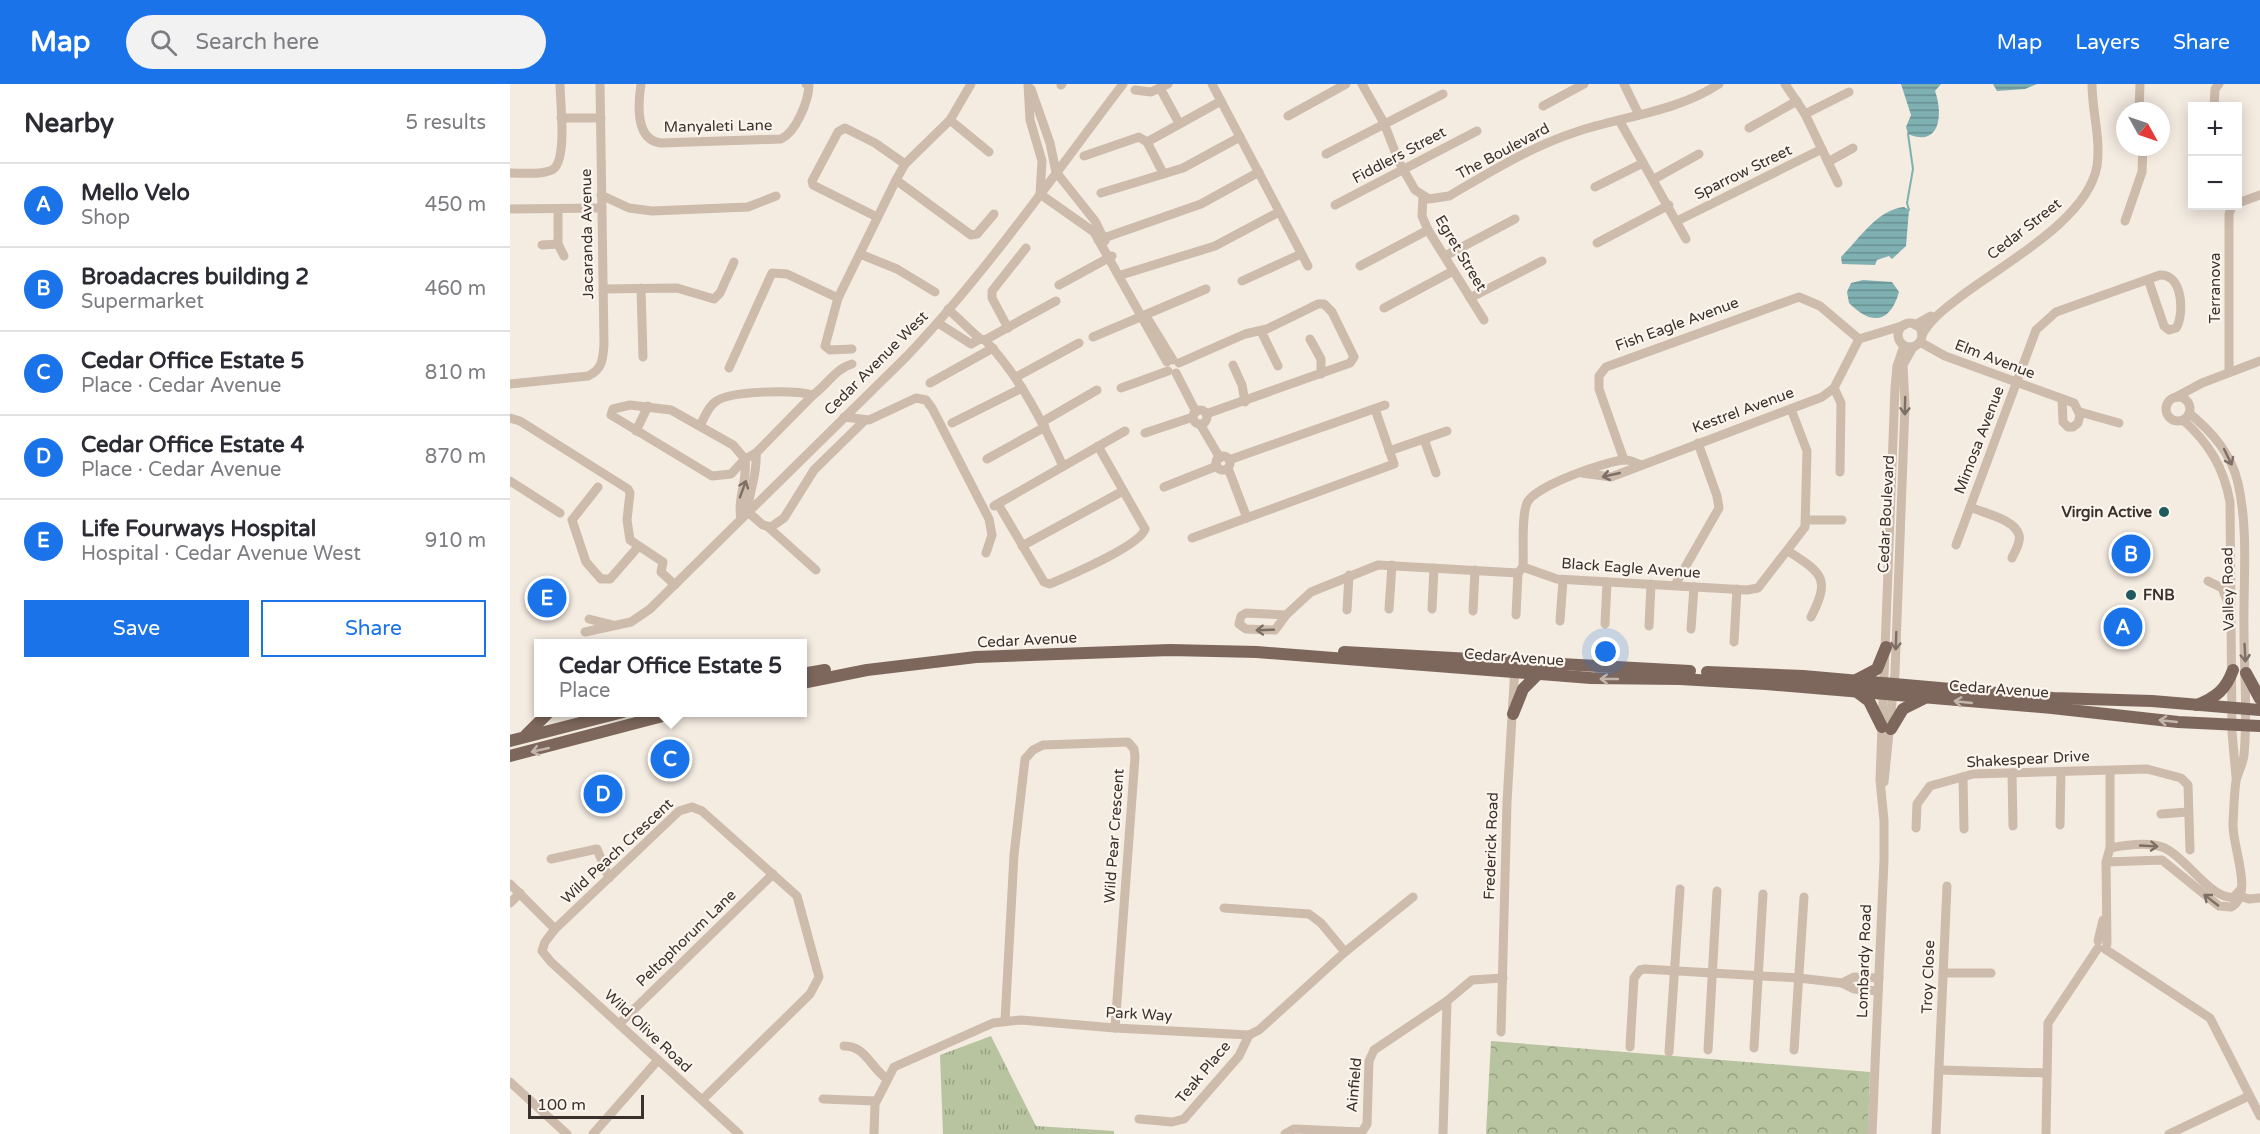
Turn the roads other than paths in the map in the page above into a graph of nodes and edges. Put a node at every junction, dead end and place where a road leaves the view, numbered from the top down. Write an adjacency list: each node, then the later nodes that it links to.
1 (560, 84): 33 (street)
2 (600, 84): 34 (street, Jacaranda Avenue)
3 (641, 84): 16 (street, Manyaleti Lane)
4 (971, 84): 35 (street)
5 (1124, 84): 56 (street, Cedar Avenue West)
6 (1212, 84): 23 (street)
7 (1346, 84): 32 (street)
8 (1362, 84): 38 (street)
9 (1584, 84): 27 (street)
10 (1719, 84): 31 (street, The Boulevard)
11 (1785, 84): 24 (street)
12 (2087, 84): 28 (street, Cedar Street)
13 (2092, 84): 28 (street, Cedar Street)
14 (2140, 84): 25 (street)
15 (2219, 84): 26 (street)
16 (809, 85)
17 (1027, 85): 29 (street)
18 (1626, 85): 31 (street)
19 (1164, 86): 20 (street); 37 (street)
20 (1135, 90)
21 (1849, 92): 30 (street)
22 (1443, 94): 38 (street)
23 (1221, 101): 37 (street); 41 (street)
24 (1797, 102): 30 (street); 39 (street)
25 (2139, 102)
26 (2214, 102)
27 (1543, 106)
28 (2092, 110): 92 (street, Cedar Street)
29 (1034, 113): 45 (street); 47 (street)
30 (1805, 114): 44 (street)
31 (1640, 115): 36 (street, The Boulevard)
32 (1288, 116)
33 (561, 118): 34 (street); 58 (street)
34 (601, 118): 66 (street, Jacaranda Avenue)
35 (950, 120): 46 (street); 54 (street)
36 (1619, 120): 53 (street); 69 (street, The Boulevard)
37 (1179, 123): 42 (street)
38 (1385, 125): 48 (street); 55 (street)
39 (1749, 128)
40 (1477, 131): 55 (street, Fiddlers Street)
41 (1240, 137): 57 (street); 59 (street)
42 (1148, 142): 50 (street); 59 (street)
43 (1853, 148): 52 (street)
44 (1822, 149): 52 (street); 81 (street, Sparrow Street)
45 (1052, 150): 47 (street); 56 (street)
46 (989, 152)
47 (1041, 154): 65 (street)
48 (1326, 154)
49 (1699, 154): 60 (street)
50 (1084, 156)
51 (2143, 156): 82 (street)
52 (1828, 162): 62 (street)
53 (1643, 163): 60 (street); 63 (street)
54 (905, 164): 61 (street); 79 (street)
55 (1403, 170): 69 (street); 71 (street, Fiddlers Street)
56 (1056, 172): 65 (street, Cedar Avenue West); 84 (street)
57 (1259, 172): 77 (street); 84 (street)
58 (510, 173)
59 (1163, 173): 64 (street)
60 (1654, 179): 72 (street)
61 (896, 180): 78 (street); 79 (street)
62 (1838, 183)
63 (1595, 188)
64 (1101, 193)
65 (1040, 194): 84 (street); 113 (street, Cedar Avenue West)
66 (601, 195): 68 (street); 73 (street, Jacaranda Avenue)
67 (2260, 195): 70 (street)
68 (776, 196)
69 (1423, 198): 83 (street, Egret Street)
70 (2242, 202)
71 (1335, 205)
72 (1669, 205): 81 (street); 86 (street)
73 (602, 208): 75 (street); 106 (street, Jacaranda Avenue)
74 (510, 209): 75 (street)
75 (558, 209): 87 (street)
76 (2230, 210): 137 (street, Terranova)
77 (1279, 212): 91 (street); 101 (street)
78 (994, 214)
79 (877, 217): 90 (street)
80 (1515, 219): 94 (street)
81 (1677, 221): 85 (street)
82 (2125, 221)
83 (1428, 230): 94 (street, Egret Street); 99 (street)
84 (1101, 239): 95 (street)
85 (1686, 239)
86 (1597, 243)
87 (558, 244): 88 (street); 93 (street)
88 (542, 245)
89 (1026, 248): 118 (street)
90 (860, 254): 108 (street); 109 (street)
91 (1301, 254): 98 (street); 103 (street)
92 (2015, 255): 117 (street, Cedar Street); 127 (street, Cedar Street)
93 (564, 256)
94 (1444, 256): 100 (street, Egret Street)
95 (1110, 257): 101 (street); 104 (street); 114 (street)
96 (1542, 261): 110 (street)
97 (734, 262): 105 (street)
98 (1308, 266)
99 (1360, 266)
100 (1453, 271): 110 (street, Egret Street); 112 (street)
101 (1122, 275): 114 (street)
102 (2148, 279): 102 (street); 142 (street, Mimosa Avenue)
103 (1242, 281)
104 (1059, 285)
105 (641, 288): 106 (street); 130 (street)
106 (603, 289): 141 (street, Jacaranda Avenue)
107 (1206, 289): 114 (street)
108 (935, 292)
109 (838, 298): 129 (street); 136 (street)
110 (1470, 298): 115 (street, Egret Street)
111 (1056, 301): 118 (street)
112 (1384, 308)
113 (948, 309): 116 (street, Cedar Avenue West); 125 (street)
114 (1143, 316): 122 (street); 134 (street)
115 (1484, 320)
116 (938, 323): 125 (street); 158 (street, Cedar Avenue West)
117 (1910, 325): 119 (street); 121 (street, Cedar Street); 127 (street)
118 (1008, 328): 125 (street)
119 (1886, 330): 121 (street); 124 (street)
120 (1261, 331): 134 (street); 135 (street); 138 (street)
121 (1898, 335): 127 (street)
122 (1093, 337)
123 (1310, 339): 138 (street)
124 (1859, 339): 146 (street); 179 (street, Fish Eagle Avenue)
125 (982, 340): 128 (street)
126 (1079, 343): 139 (street)
127 (1915, 343): 142 (street, Elm Avenue); 172 (street, Cedar Boulevard); 174 (street, Cedar Boulevard, one-way to 174)
128 (993, 348): 139 (street); 140 (street)
129 (852, 349)
130 (643, 357)
131 (2260, 361): 137 (street)
132 (852, 364): 148 (street)
133 (1233, 365): 151 (street)
134 (1173, 366): 145 (street); 160 (street)
135 (1278, 366)
136 (729, 368)
137 (2229, 372): 143 (street)
138 (1321, 374): 151 (street)
139 (1016, 377): 144 (street)
140 (930, 383)
141 (510, 384)
142 (2017, 384): 150 (street, Elm Avenue); 192 (street, Mimosa Avenue)
143 (2197, 386): 149 (street); 157 (street)
144 (1022, 388): 162 (street); 164 (street)
145 (1121, 388)
146 (1834, 388): 155 (street, Kestrel Avenue); 183 (street)
147 (1097, 390): 164 (street)
148 (813, 395): 165 (street); 176 (street)
149 (2176, 397): 157 (street); 157 (street)
150 (2062, 399): 156 (street, Elm Avenue); 156 (street)
151 (1245, 402): 160 (street)
152 (1385, 405): 154 (street)
153 (648, 406): 165 (street); 166 (street); 166 (street)
154 (1375, 409): 175 (street); 180 (street)
155 (1791, 409): 171 (street, Kestrel Avenue); 196 (street, Black Eagle Avenue)
156 (2080, 412): 163 (street, Elm Avenue)
157 (2187, 412): 189 (street, Valley Road, one-way to 189); 191 (street, Valley Road)
158 (844, 417): 161 (street); 194 (street, Cedar Avenue West)
159 (510, 418): 202 (street)
160 (1200, 418): 169 (street); 180 (street)
161 (865, 420): 198 (street); 204 (street)
162 (952, 423)
163 (2119, 423)
164 (1044, 425): 178 (street); 182 (street)
165 (700, 426): 177 (street)
166 (636, 431): 177 (street)
167 (1125, 431): 173 (street)
168 (1447, 431): 170 (street)
169 (1145, 433)
170 (1424, 439): 175 (street); 184 (street)
171 (1698, 443): 181 (street, Kestrel Avenue); 217 (street)
172 (1893, 445): 174 (street); 236 (street, Cedar Boulevard)
173 (1098, 446): 182 (street); 190 (street)
174 (1904, 446): 243 (street, Cedar Boulevard, one-way to 243)
175 (1389, 451): 195 (street)
176 (756, 453): 177 (street); 194 (street)
177 (745, 459): 194 (street, one-way to 177)
178 (987, 459)
179 (1624, 460): 181 (street); 185 (street, Kestrel Avenue)
180 (1224, 463): 188 (street); 195 (street)
181 (1639, 465): 185 (street, Kestrel Avenue, one-way to 185)
182 (1063, 466): 201 (street)
183 (1840, 472)
184 (1436, 473)
185 (1582, 473): 210 (street, Kestrel Avenue)
186 (510, 481): 193 (street)
187 (598, 487): 202 (street)
188 (1164, 487)
189 (2238, 487): 191 (street); 238 (street, Valley Road, one-way to 238)
190 (1123, 491): 201 (street); 201 (street)
191 (2228, 492): 223 (street, Valley Road)
192 (1970, 507): 200 (street, Mimosa Avenue); 205 (street, Mimosa Avenue)
193 (560, 513)
194 (745, 516): 198 (street); 216 (street, Cedar Avenue West)
195 (1247, 518): 199 (street)
196 (1806, 520): 197 (street); 203 (street, Black Eagle Avenue)
197 (1842, 520)
198 (767, 526): 208 (street)
199 (1192, 538)
200 (1956, 545)
201 (1022, 546)
202 (639, 547): 216 (street)
203 (1788, 550): 219 (street, Black Eagle Avenue); 227 (street)
204 (986, 553)
205 (2012, 558)
206 (1392, 565): 207 (street, Black Eagle Avenue); 211 (street, Black Eagle Avenue); 220 (street)
207 (1434, 568): 209 (street, Black Eagle Avenue); 221 (street)
208 (816, 570)
209 (1475, 570): 210 (street, Black Eagle Avenue); 224 (street)
210 (1520, 570): 212 (street, Black Eagle Avenue); 226 (street)
211 (1349, 575): 222 (street); 225 (street, Black Eagle Avenue)
212 (1563, 580): 214 (street, Black Eagle Avenue); 229 (street)
213 (2208, 581): 223 (street)
214 (1607, 582): 215 (street, Black Eagle Avenue); 230 (street)
215 (1651, 584): 217 (street, Black Eagle Avenue); 232 (street)
216 (675, 585): 231 (street, Cedar Avenue West)
217 (1675, 585): 218 (street, Black Eagle Avenue)
218 (1694, 587): 219 (street, Black Eagle Avenue); 233 (street)
219 (1737, 589): 235 (street)
220 (1389, 609)
221 (1432, 609)
222 (1347, 610)
223 (2231, 610): 238 (street, Valley Road)
224 (1473, 611)
225 (1286, 615)
226 (1516, 615)
227 (1810, 617)
228 (589, 619): 231 (street)
229 (1560, 621)
230 (1605, 624)
231 (615, 626): 234 (street, Cedar Avenue West)
232 (1649, 626)
233 (1691, 629)
234 (585, 632)
235 (1734, 642)
236 (1886, 647): 242 (main road); 243 (street, Cedar Boulevard)
237 (1515, 666): 239 (main road, Cedar Avenue, one-way to 237); 240 (main road, Cedar Avenue); 241 (main road, Cedar Avenue); 242 (main road, Cedar Avenue); 249 (street, Frederick Road)
238 (2239, 671): 245 (main road); 246 (main road); 247 (street, Valley Road)
239 (807, 673)
240 (1539, 673): 242 (main road, Cedar Avenue, one-way to 240); 249 (main road)
241 (807, 682)
242 (1855, 687): 243 (main road, Cedar Avenue); 255 (main road)
243 (1888, 690): 244 (main road, Cedar Avenue); 246 (main road, Cedar Avenue); 255 (street, Lombardy Road)
244 (1930, 698): 253 (main road, Cedar Avenue, one-way to 244); 255 (main road)
245 (2260, 699)
246 (2196, 705): 247 (main road, Cedar Avenue)
247 (2240, 709): 248 (main road, Cedar Avenue); 253 (street, Valley Road)
248 (2260, 710)
249 (1513, 714): 297 (street, Frederick Road)
250 (543, 717): 256 (main road)
251 (602, 717): 256 (main road)
252 (659, 717): 257 (main road, one-way to 257)
253 (2239, 725): 254 (main road, Cedar Avenue); 282 (street, Valley Road)
254 (2260, 726)
255 (1887, 728): 299 (street, Lombardy Road)
256 (515, 740)
257 (510, 756)
258 (2110, 771): 259 (street, Shakespear Drive); 262 (street, Shakespear Drive); 268 (street, Shakespear Drive)
259 (2061, 772): 260 (street, Shakespear Drive); 265 (street)
260 (2012, 773): 261 (street, Shakespear Drive); 264 (street)
261 (1964, 777): 266 (street, Shakespear Drive); 267 (street)
262 (2188, 812): 263 (street); 269 (street)
263 (2161, 814)
264 (2013, 825)
265 (2060, 825)
266 (1916, 828)
267 (1964, 829)
268 (2110, 848): 271 (street, Shakespear Drive); 272 (street, one-way to 272)
269 (2190, 850)
270 (551, 859): 275 (street)
271 (2106, 862): 273 (street); 289 (street, Shakespear Drive)
272 (2184, 862): 273 (street); 282 (street)
273 (2176, 870): 282 (street, one-way to 273)
274 (773, 874): 275 (street, Wild Peach Crescent); 304 (street, Peltophorum Lane); 321 (street, Wild Peach Crescent)
275 (609, 878): 288 (street, Wild Peach Crescent)
276 (510, 884): 280 (street)
277 (1947, 886): 293 (street, Troy Close)
278 (1680, 889): 292 (street)
279 (1717, 891): 295 (street)
280 (520, 893): 286 (street); 288 (street)
281 (1763, 894): 296 (street)
282 (2240, 894): 285 (street)
283 (1413, 897): 291 (street)
284 (1804, 897): 298 (street)
285 (2260, 898)
286 (510, 903)
287 (1224, 908): 291 (street)
288 (555, 929): 290 (street, Wild Peach Crescent)
289 (2102, 946): 316 (street); 319 (street)
290 (542, 947): 304 (street, Wild Olive Road)
291 (1345, 952): 307 (street)
292 (1673, 970): 295 (street); 309 (street); 313 (street)
293 (1943, 973): 294 (street); 315 (street, Troy Close)
294 (1991, 973)
295 (1712, 974): 296 (street); 311 (street)
296 (1758, 975): 298 (street); 310 (street)
297 (1503, 978): 302 (street, Ainfield); 306 (street, Frederick Road)
298 (1799, 978): 300 (street); 312 (street)
299 (1879, 978): 300 (street); 301 (street, Lombardy Road)
300 (1842, 983): 301 (street)
301 (1878, 991): 331 (street, Lombardy Road)
302 (1447, 1001): 329 (street, Ainfield); 330 (street)
303 (1005, 1021): 305 (street, Park Way); 305 (street, Wild Pear Crescent); 317 (street, Park Way)
304 (619, 1024): 314 (street, Wild Olive Road)
305 (1115, 1028): 307 (street, Park Way)
306 (1501, 1032)
307 (1249, 1035): 324 (street, Teak Place)
308 (844, 1046): 317 (street)
309 (1630, 1047)
310 (1754, 1048)
311 (1708, 1050)
312 (1794, 1050)
313 (1669, 1052)
314 (658, 1060): 321 (street, Wild Olive Road); 326 (street)
315 (1939, 1070): 316 (street); 332 (street, Troy Close)
316 (2047, 1073): 333 (street)
317 (886, 1078): 322 (street, Park Way)
318 (510, 1082): 325 (street)
319 (2249, 1096): 323 (street); 334 (street)
320 (823, 1099): 322 (street)
321 (702, 1100): 327 (street, Wild Olive Road)
322 (876, 1101): 328 (street, Park Way)
323 (2260, 1116)
324 (1139, 1119)
325 (567, 1134)
326 (592, 1134)
327 (739, 1134)
328 (874, 1134)
329 (1285, 1134)
330 (1443, 1134)
331 (1872, 1134)
332 (1936, 1134)
333 (2046, 1134)
334 (2169, 1134)

